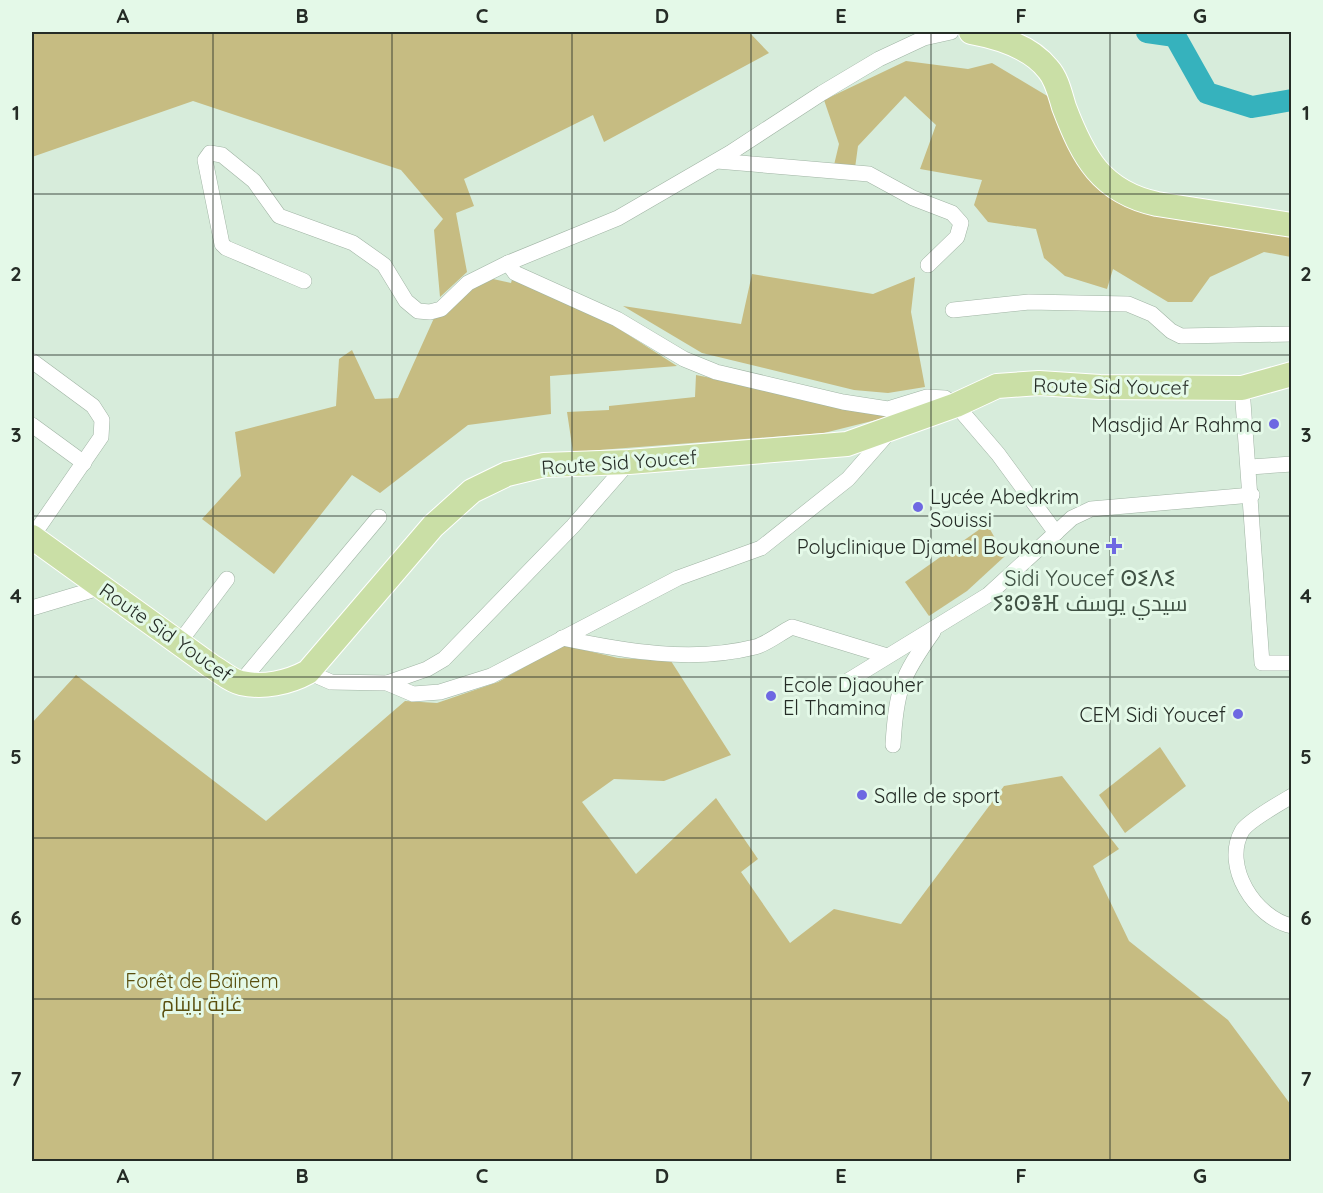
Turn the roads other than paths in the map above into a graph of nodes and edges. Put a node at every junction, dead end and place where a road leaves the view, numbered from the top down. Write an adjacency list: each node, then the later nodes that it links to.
1 (951, 32): 3 (street)
2 (971, 32): 4 (main road)
3 (927, 35): 5 (street)
4 (1014, 39): 6 (main road)
5 (717, 161): 7 (street); 8 (street)
6 (1292, 225)
7 (508, 263): 9 (street); 15 (street)
8 (927, 265)
9 (304, 281)
10 (953, 310): 11 (street)
11 (1292, 334)
12 (32, 361): 19 (street)
13 (1292, 374): 14 (main road, Route Sid Youcef)
14 (1242, 388): 15 (main road, Route Sid Youcef); 21 (street)
15 (956, 405): 17 (main road, Route Sid Youcef); 24 (street)
16 (32, 426): 19 (street)
17 (891, 430): 18 (main road, Route Sid Youcef); 30 (street)
18 (629, 462): 34 (main road, Route Sid Youcef); 37 (street)
19 (84, 463): 25 (street)
20 (1292, 464): 21 (street)
21 (1250, 467): 22 (street)
22 (1252, 495): 24 (street); 33 (street)
23 (379, 517): 36 (street)
24 (1056, 533): 29 (street)
25 (32, 537): 27 (main road, Route Sid Youcef)
26 (227, 579): 31 (street)
27 (102, 587): 28 (street); 31 (main road, Route Sid Youcef)
28 (32, 608)
29 (938, 625): 32 (street); 38 (street)
30 (562, 638): 32 (street); 37 (street)
31 (179, 643): 36 (main road, Route Sid Youcef)
32 (887, 656): 35 (street)
33 (1292, 663)
34 (308, 672): 36 (main road, Route Sid Youcef); 37 (street)
35 (846, 682)
36 (240, 683)
37 (387, 683)
38 (893, 745)
39 (1292, 796): 40 (street)
40 (1292, 926)

